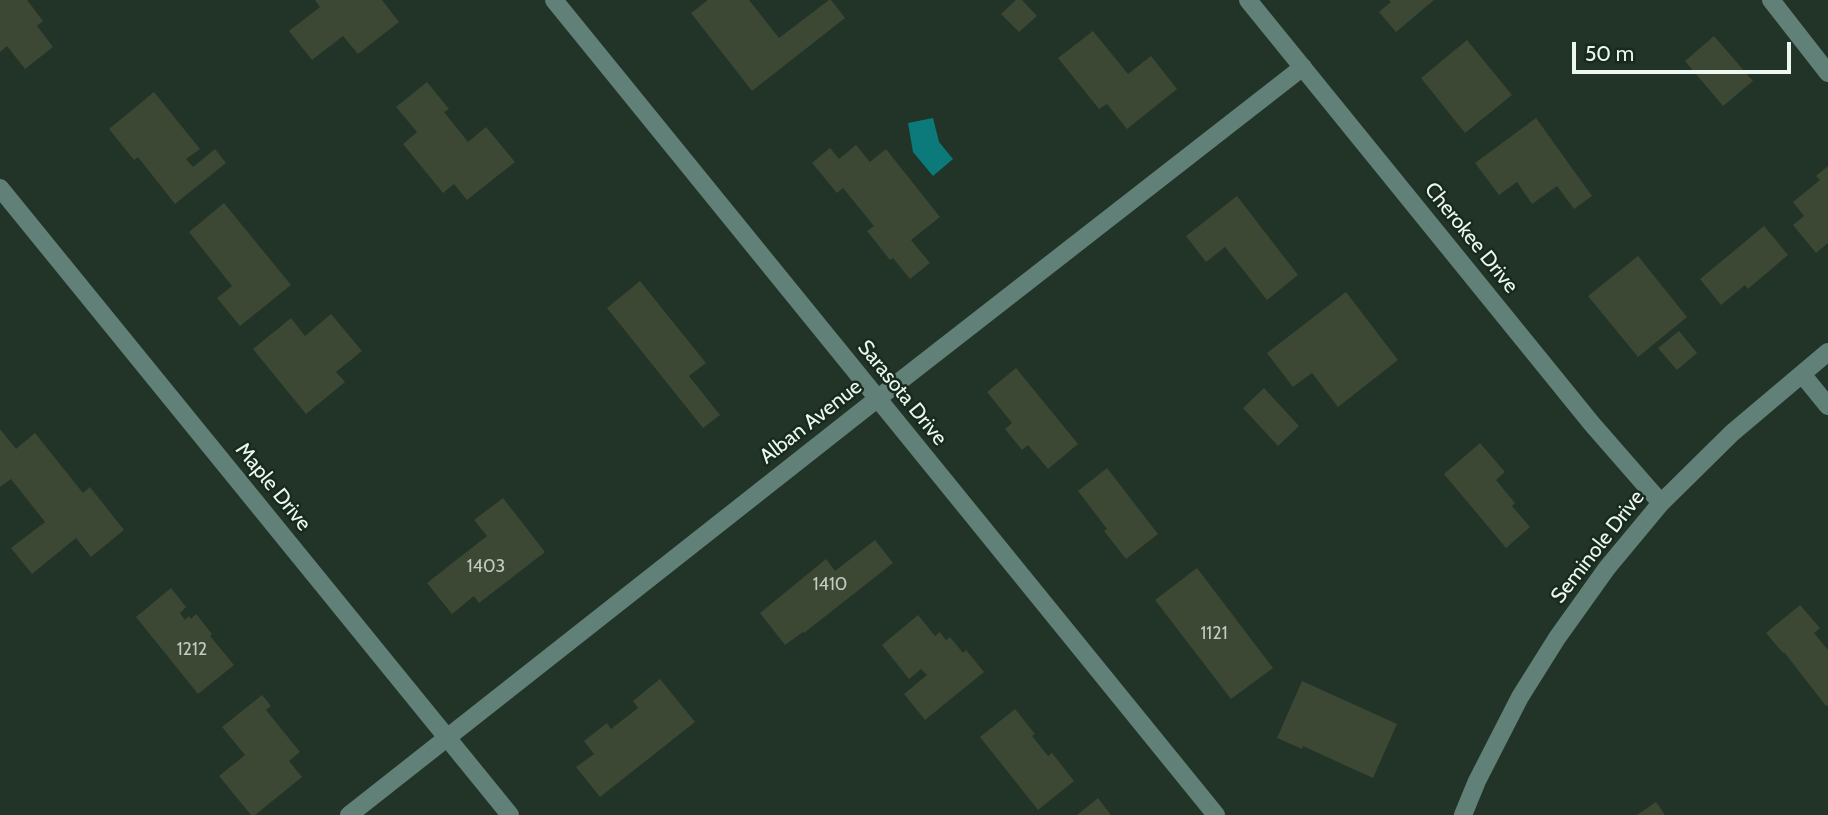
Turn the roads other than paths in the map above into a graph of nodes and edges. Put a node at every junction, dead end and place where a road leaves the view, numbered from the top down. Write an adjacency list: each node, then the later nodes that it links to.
1 (554, 0): 9 (street, Sarasota Drive)
2 (1248, 0): 4 (street, Cherokee Drive)
3 (1771, 0): 5 (street)
4 (1303, 67): 9 (street, Alban Avenue); 11 (street, Cherokee Drive)
5 (1828, 73)
6 (0, 188): 12 (street, Maple Drive)
7 (1828, 352): 8 (street, Seminole Drive)
8 (1802, 374): 10 (street); 11 (street, Seminole Drive)
9 (877, 399): 12 (street, Alban Avenue); 15 (street, Sarasota Drive)
10 (1828, 406)
11 (1661, 503): 16 (street, Seminole Drive)
12 (447, 737): 13 (street, Alban Avenue); 14 (street, Maple Drive)
13 (349, 815)
14 (510, 815)
15 (1216, 815)
16 (1464, 815)

